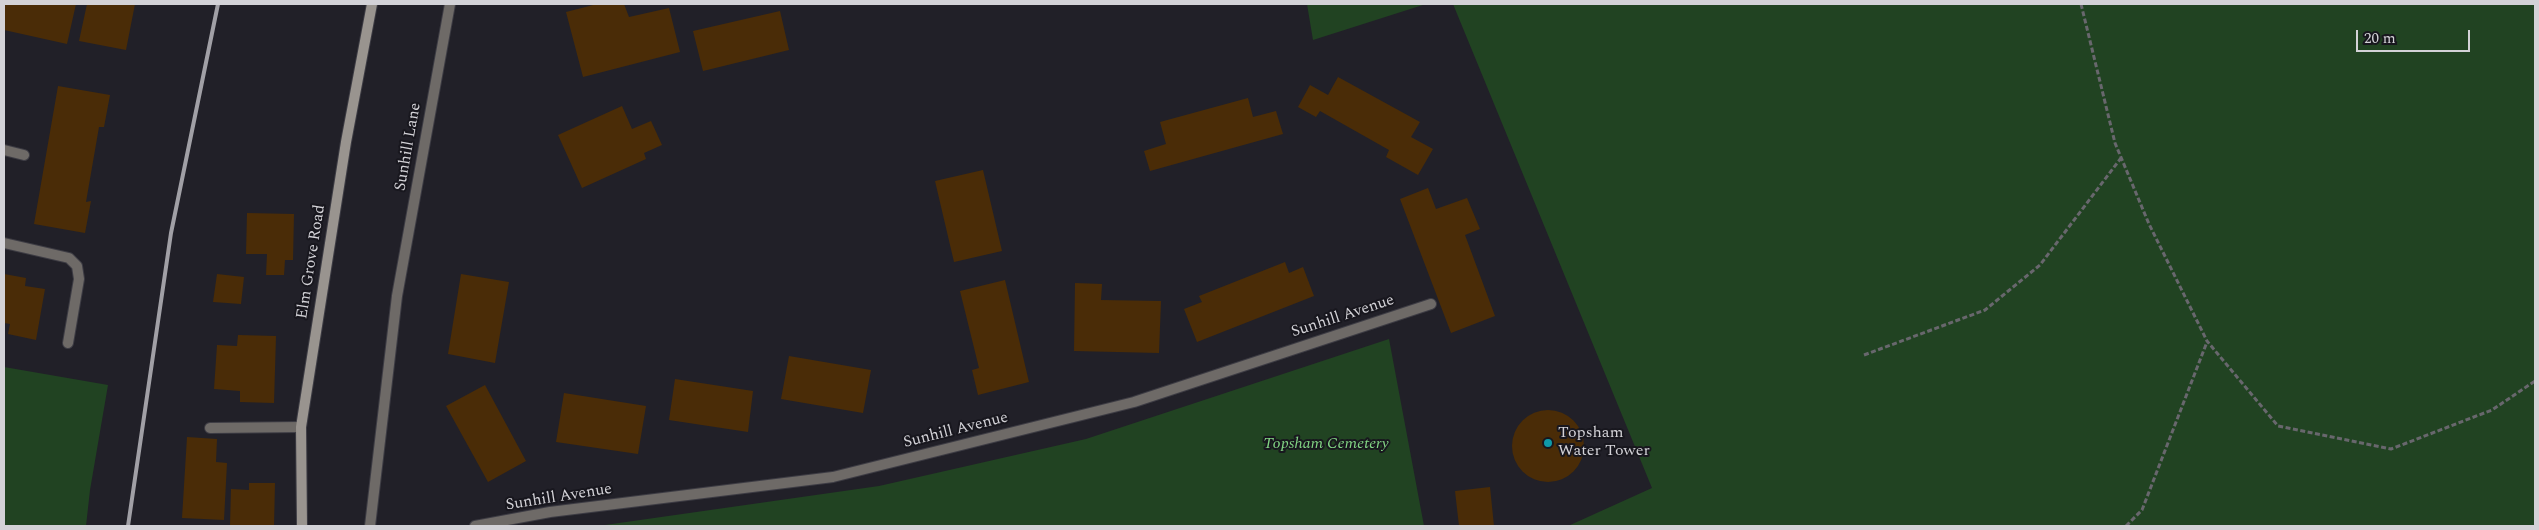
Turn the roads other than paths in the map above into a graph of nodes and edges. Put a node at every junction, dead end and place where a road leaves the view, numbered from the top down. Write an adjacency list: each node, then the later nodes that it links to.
1 (372, 4): 8 (street, Elm Grove Road)
2 (450, 4): 11 (street, Sunhill Lane)
3 (4, 150): 4 (street)
4 (24, 155)
5 (4, 243): 7 (street)
6 (1431, 304): 12 (street, Sunhill Avenue)
7 (68, 343)
8 (301, 427): 9 (street); 10 (street, Elm Grove Road)
9 (210, 428)
10 (302, 526)
11 (370, 526)
12 (475, 526)

